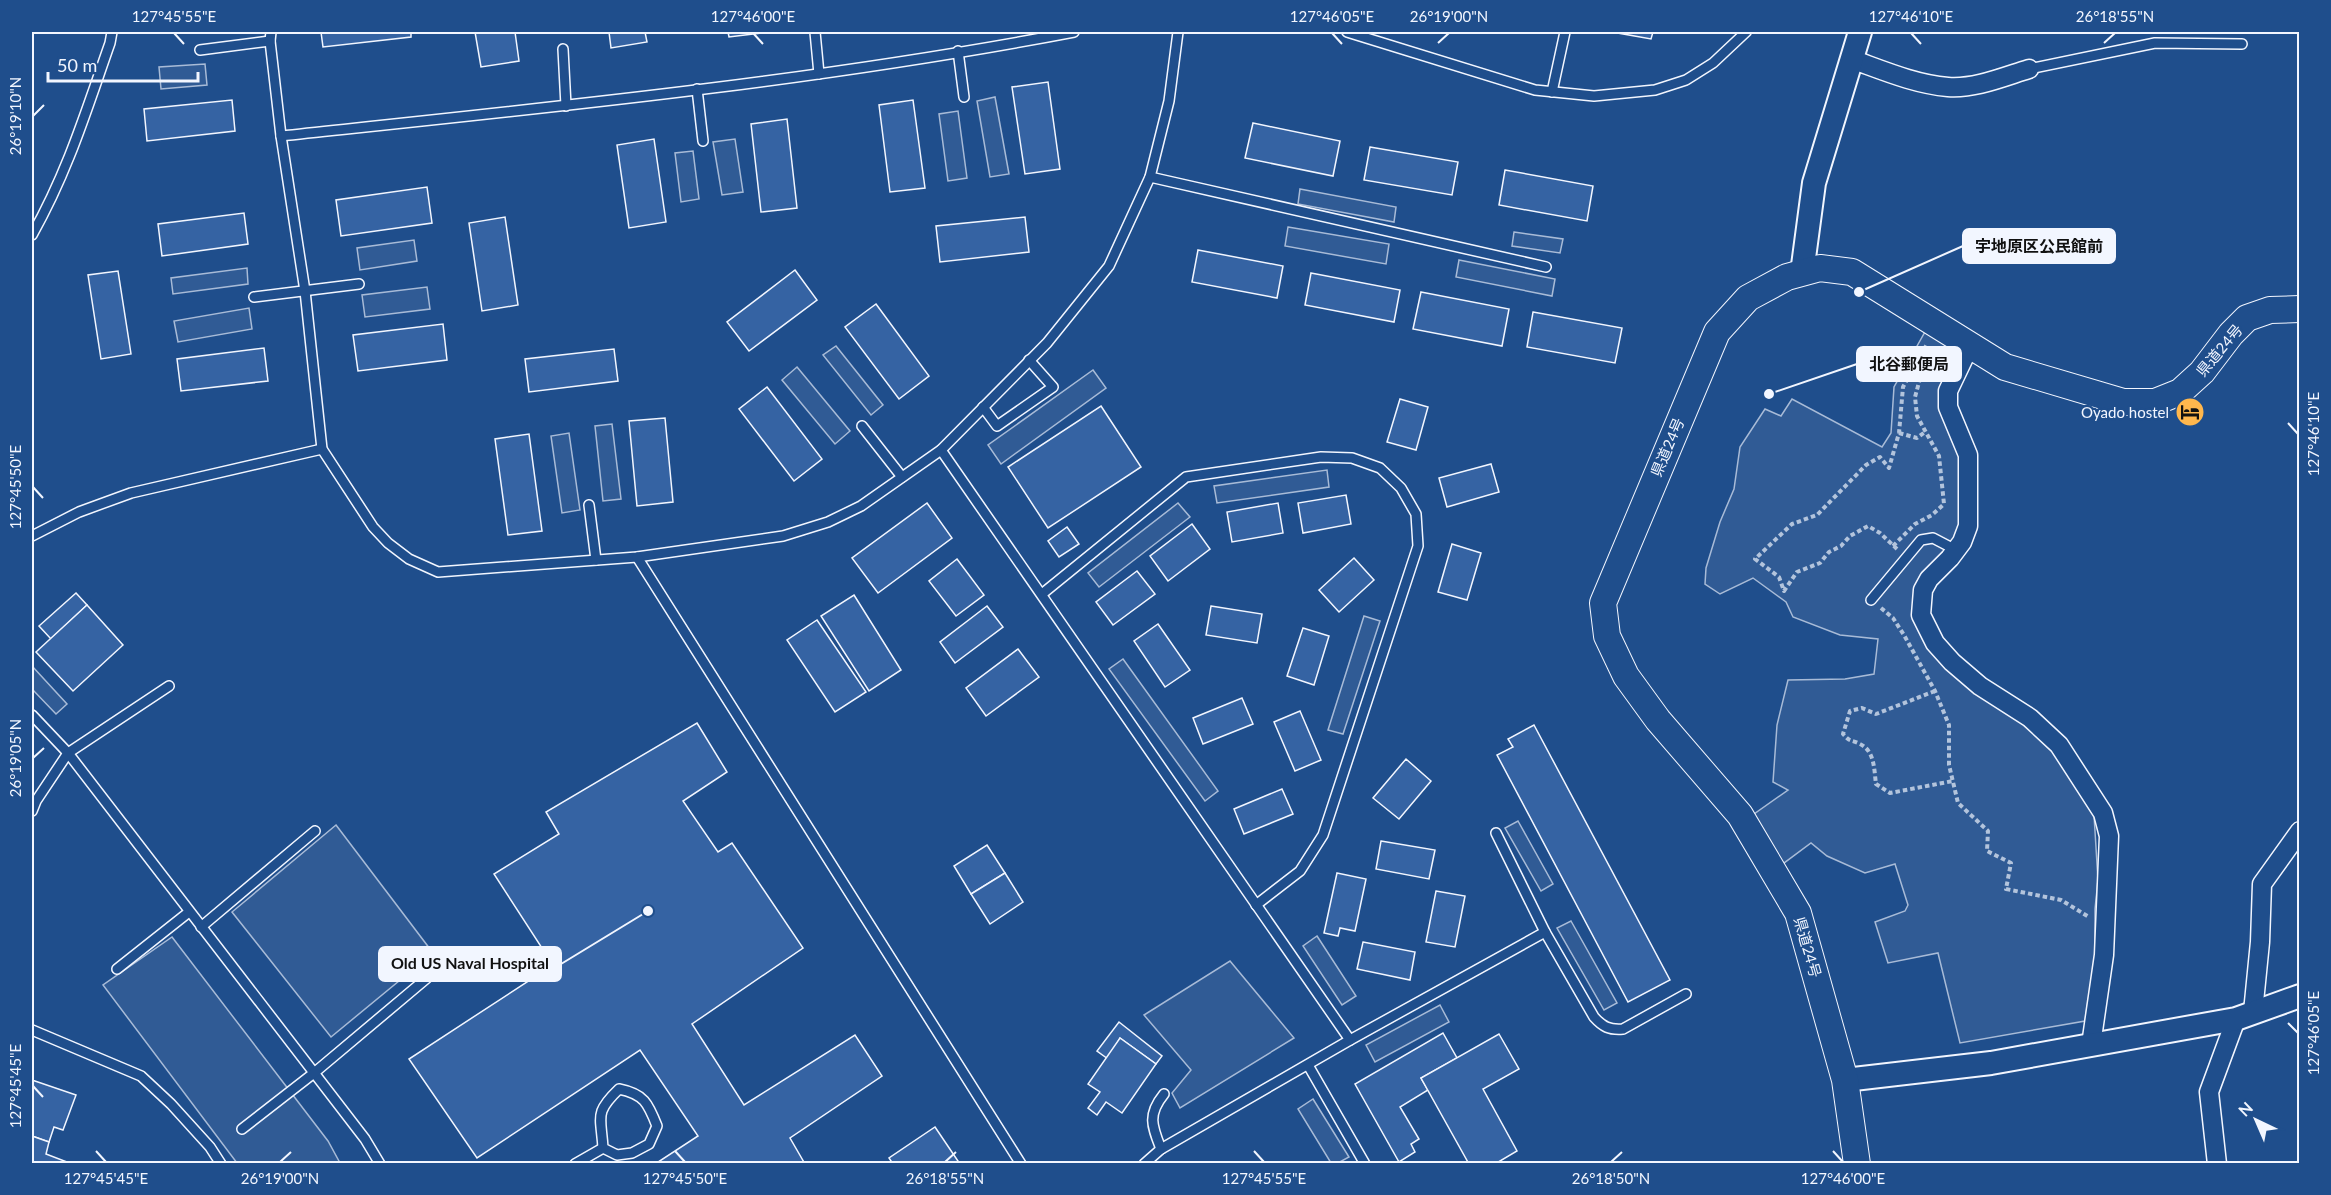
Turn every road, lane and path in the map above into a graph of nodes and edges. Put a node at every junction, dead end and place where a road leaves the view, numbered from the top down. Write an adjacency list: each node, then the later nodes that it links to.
1 (112, 32): 24 (lane)
2 (815, 32): 16 (lane)
3 (1070, 32): 13 (lane)
4 (1178, 32): 23 (lane)
5 (1347, 32): 18 (lane)
6 (1565, 32): 18 (lane)
7 (1746, 32): 18 (lane)
8 (1860, 32): 14 (street)
9 (270, 36): 12 (lane); 21 (lane)
10 (2242, 44): 15 (lane)
11 (563, 49): 20 (lane)
12 (200, 50)
13 (958, 51): 16 (lane); 19 (lane)
14 (1851, 59): 15 (street); 26 (street)
15 (2029, 69)
16 (819, 75): 17 (lane)
17 (697, 89): 20 (lane); 22 (lane)
18 (1552, 92)
19 (964, 97)
20 (566, 106): 21 (lane)
21 (281, 136): 28 (lane)
22 (703, 141)
23 (1150, 177): 25 (lane); 33 (lane)
24 (32, 235)
25 (1546, 267)
26 (1802, 273): 31 (main road, 県道24号); 75 (main road, 県道24号)
27 (359, 284): 28 (lane)
28 (305, 291): 29 (lane); 39 (lane)
29 (254, 297)
30 (2300, 309): 32 (main road, 県道24号)
31 (1938, 325): 32 (main road, 県道24号); 34 (path)
32 (1970, 345): 45 (street)
33 (1029, 360): 35 (lane); 35 (lane)
34 (1914, 367): 37 (path); 38 (path)
35 (982, 407): 40 (lane)
36 (862, 426): 41 (lane)
37 (1925, 432): 38 (path); 44 (path)
38 (1899, 433): 44 (path)
39 (322, 449): 43 (lane); 48 (lane)
40 (941, 450): 41 (lane); 49 (lane)
41 (902, 477): 46 (lane)
42 (589, 505): 48 (lane)
43 (32, 536)
44 (1893, 546): 47 (path)
45 (1956, 550): 47 (lane); 62 (street)
46 (637, 557): 48 (lane); 83 (lane)
47 (1906, 558): 50 (lane)
48 (596, 560)
49 (1042, 594): 60 (lane); 60 (lane)
50 (1871, 600): 52 (path)
51 (169, 686): 54 (lane)
52 (1935, 691): 55 (path); 55 (path)
53 (32, 715): 54 (lane)
54 (68, 753): 56 (lane); 61 (lane)
55 (1953, 782): 62 (path)
56 (32, 811)
57 (315, 831): 63 (lane)
58 (2300, 831): 69 (street)
59 (1496, 833): 64 (lane)
60 (1256, 904): 71 (lane)
61 (189, 912): 63 (lane); 65 (lane)
62 (2105, 926): 72 (street)
63 (201, 927): 74 (lane)
64 (1545, 932): 67 (lane); 71 (lane)
65 (117, 969)
66 (427, 978): 74 (lane)
67 (1686, 994)
68 (2300, 996): 69 (street)
69 (2244, 1016): 72 (street); 87 (street)
70 (32, 1030): 80 (lane)
71 (1350, 1040): 73 (lane)
72 (2091, 1045): 75 (street)
73 (1308, 1065): 79 (lane); 85 (lane)
74 (314, 1073): 77 (lane); 81 (lane)
75 (1845, 1080): 86 (main road, 県道24号)
76 (1164, 1094): 79 (lane)
77 (242, 1129)
78 (603, 1148): 78 (lane); 82 (lane)
79 (1161, 1149): 84 (lane)
80 (221, 1164)
81 (380, 1164)
82 (575, 1164)
83 (1021, 1164)
84 (1144, 1164)
85 (1365, 1164)
86 (1857, 1164)
87 (2217, 1164)

